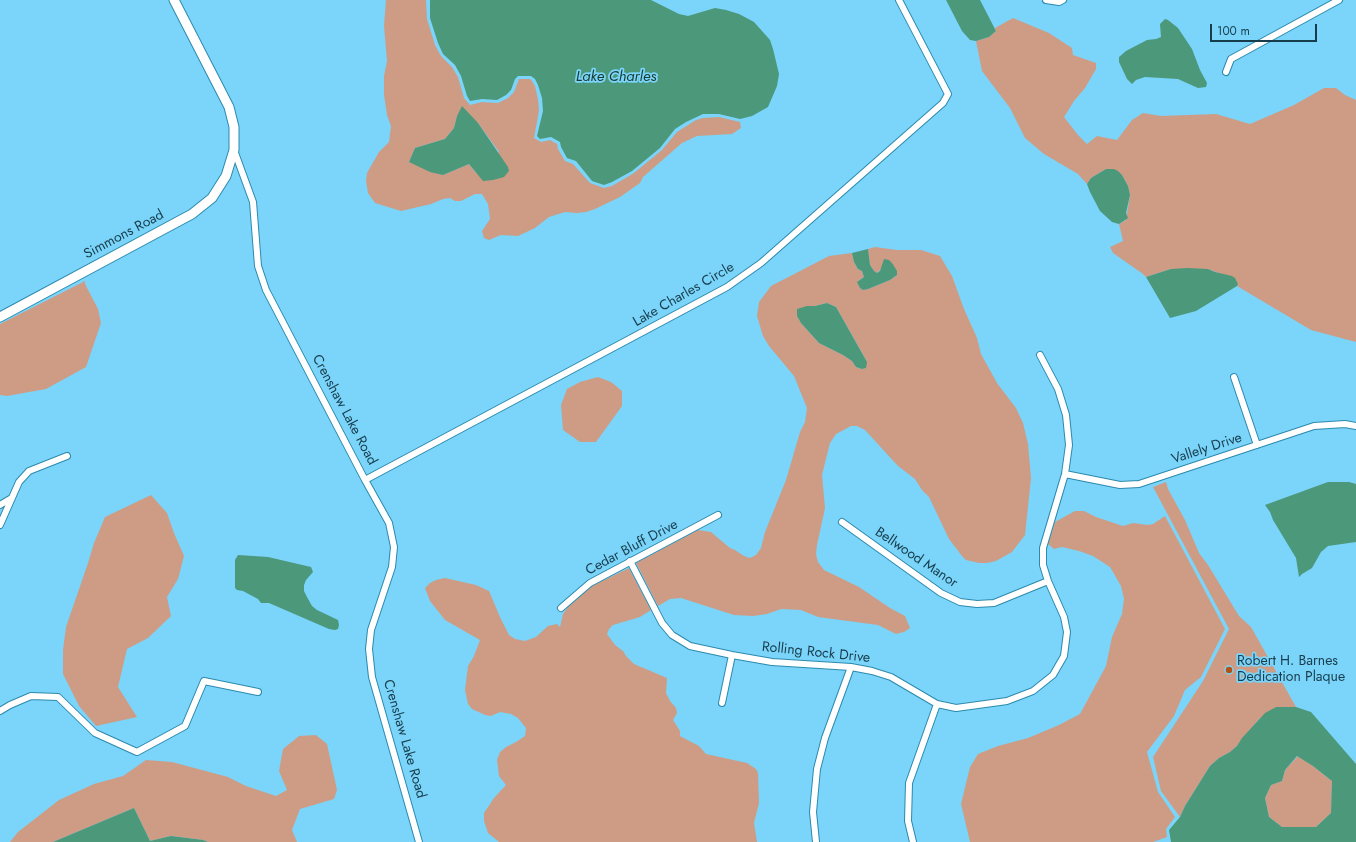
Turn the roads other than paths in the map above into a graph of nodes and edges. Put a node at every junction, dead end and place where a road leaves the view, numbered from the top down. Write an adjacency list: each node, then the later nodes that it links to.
1 (174, 0): 7 (street, Crenshaw Lake Road)
2 (899, 0): 15 (street, Lake Charles Circle)
3 (1046, 0): 4 (street)
4 (1064, 0)
5 (1338, 0): 6 (street)
6 (1226, 72)
7 (234, 150): 8 (street, Simmons Road); 15 (street, Crenshaw Lake Road)
8 (0, 317)
9 (1040, 355): 14 (street, Rolling Rock Drive)
10 (1234, 377): 12 (street)
11 (1356, 426): 12 (street, Vallely Drive)
12 (1257, 445): 14 (street, Vallely Drive)
13 (67, 456): 16 (street)
14 (1065, 474): 22 (street, Rolling Rock Drive)
15 (365, 480): 30 (street, Crenshaw Lake Road)
16 (10, 500): 17 (street); 20 (street)
17 (0, 505)
18 (718, 515): 21 (street, Cedar Bluff Drive)
19 (842, 522): 22 (street, Bellwood Manor)
20 (0, 525)
21 (630, 561): 23 (street, Cedar Bluff Drive); 24 (street, Rolling Rock Drive)
22 (1048, 581): 28 (street, Rolling Rock Drive)
23 (562, 608)
24 (732, 655): 25 (street, Rolling Rock Drive); 27 (street)
25 (852, 667): 28 (street, Rolling Rock Drive); 31 (street)
26 (258, 692): 29 (street)
27 (722, 703)
28 (938, 704): 32 (street)
29 (0, 711)
30 (419, 842)
31 (816, 842)
32 (913, 842)

